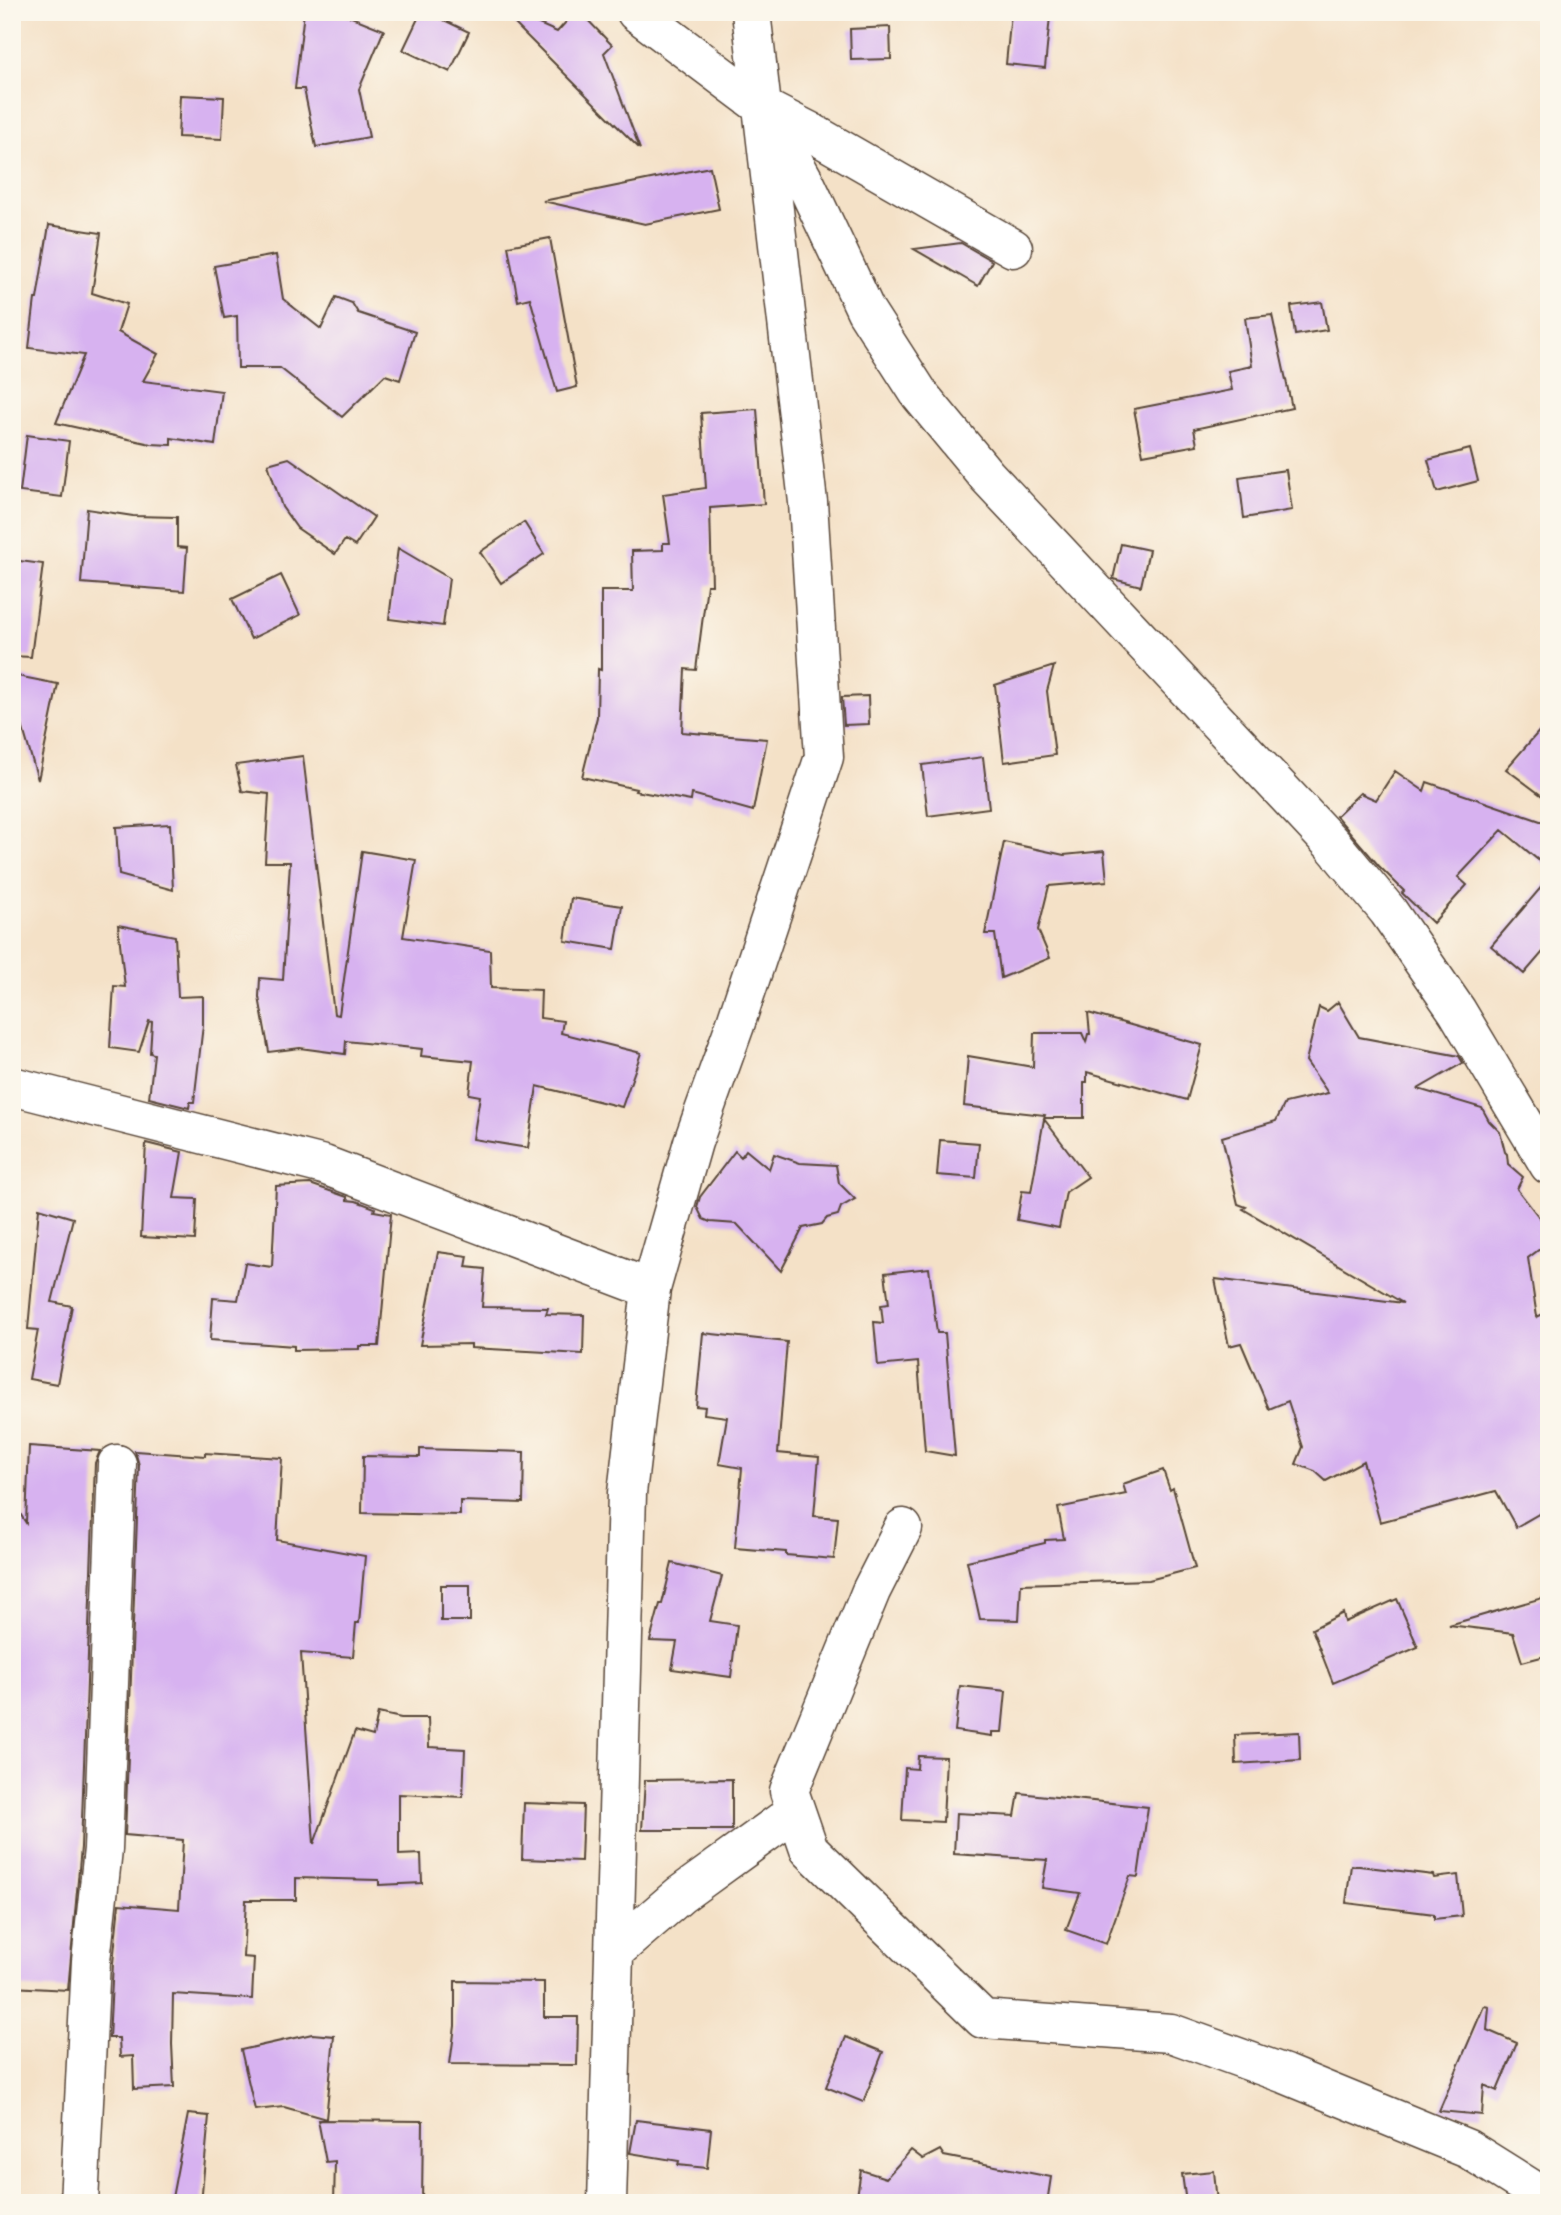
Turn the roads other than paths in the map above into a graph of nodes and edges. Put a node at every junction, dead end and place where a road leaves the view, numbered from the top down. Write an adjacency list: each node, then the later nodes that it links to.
1 (636, 12): 3 (street)
2 (751, 12): 3 (street)
3 (764, 108): 4 (street); 6 (street); 7 (street)
4 (1013, 247)
5 (12, 1086): 7 (street)
6 (1549, 1165)
7 (651, 1289): 11 (street)
8 (117, 1464): 13 (street)
9 (903, 1528): 10 (street)
10 (796, 1811): 11 (street); 12 (street)
11 (615, 1951): 14 (street)
12 (1549, 2200)
13 (79, 2203)
14 (607, 2203)

